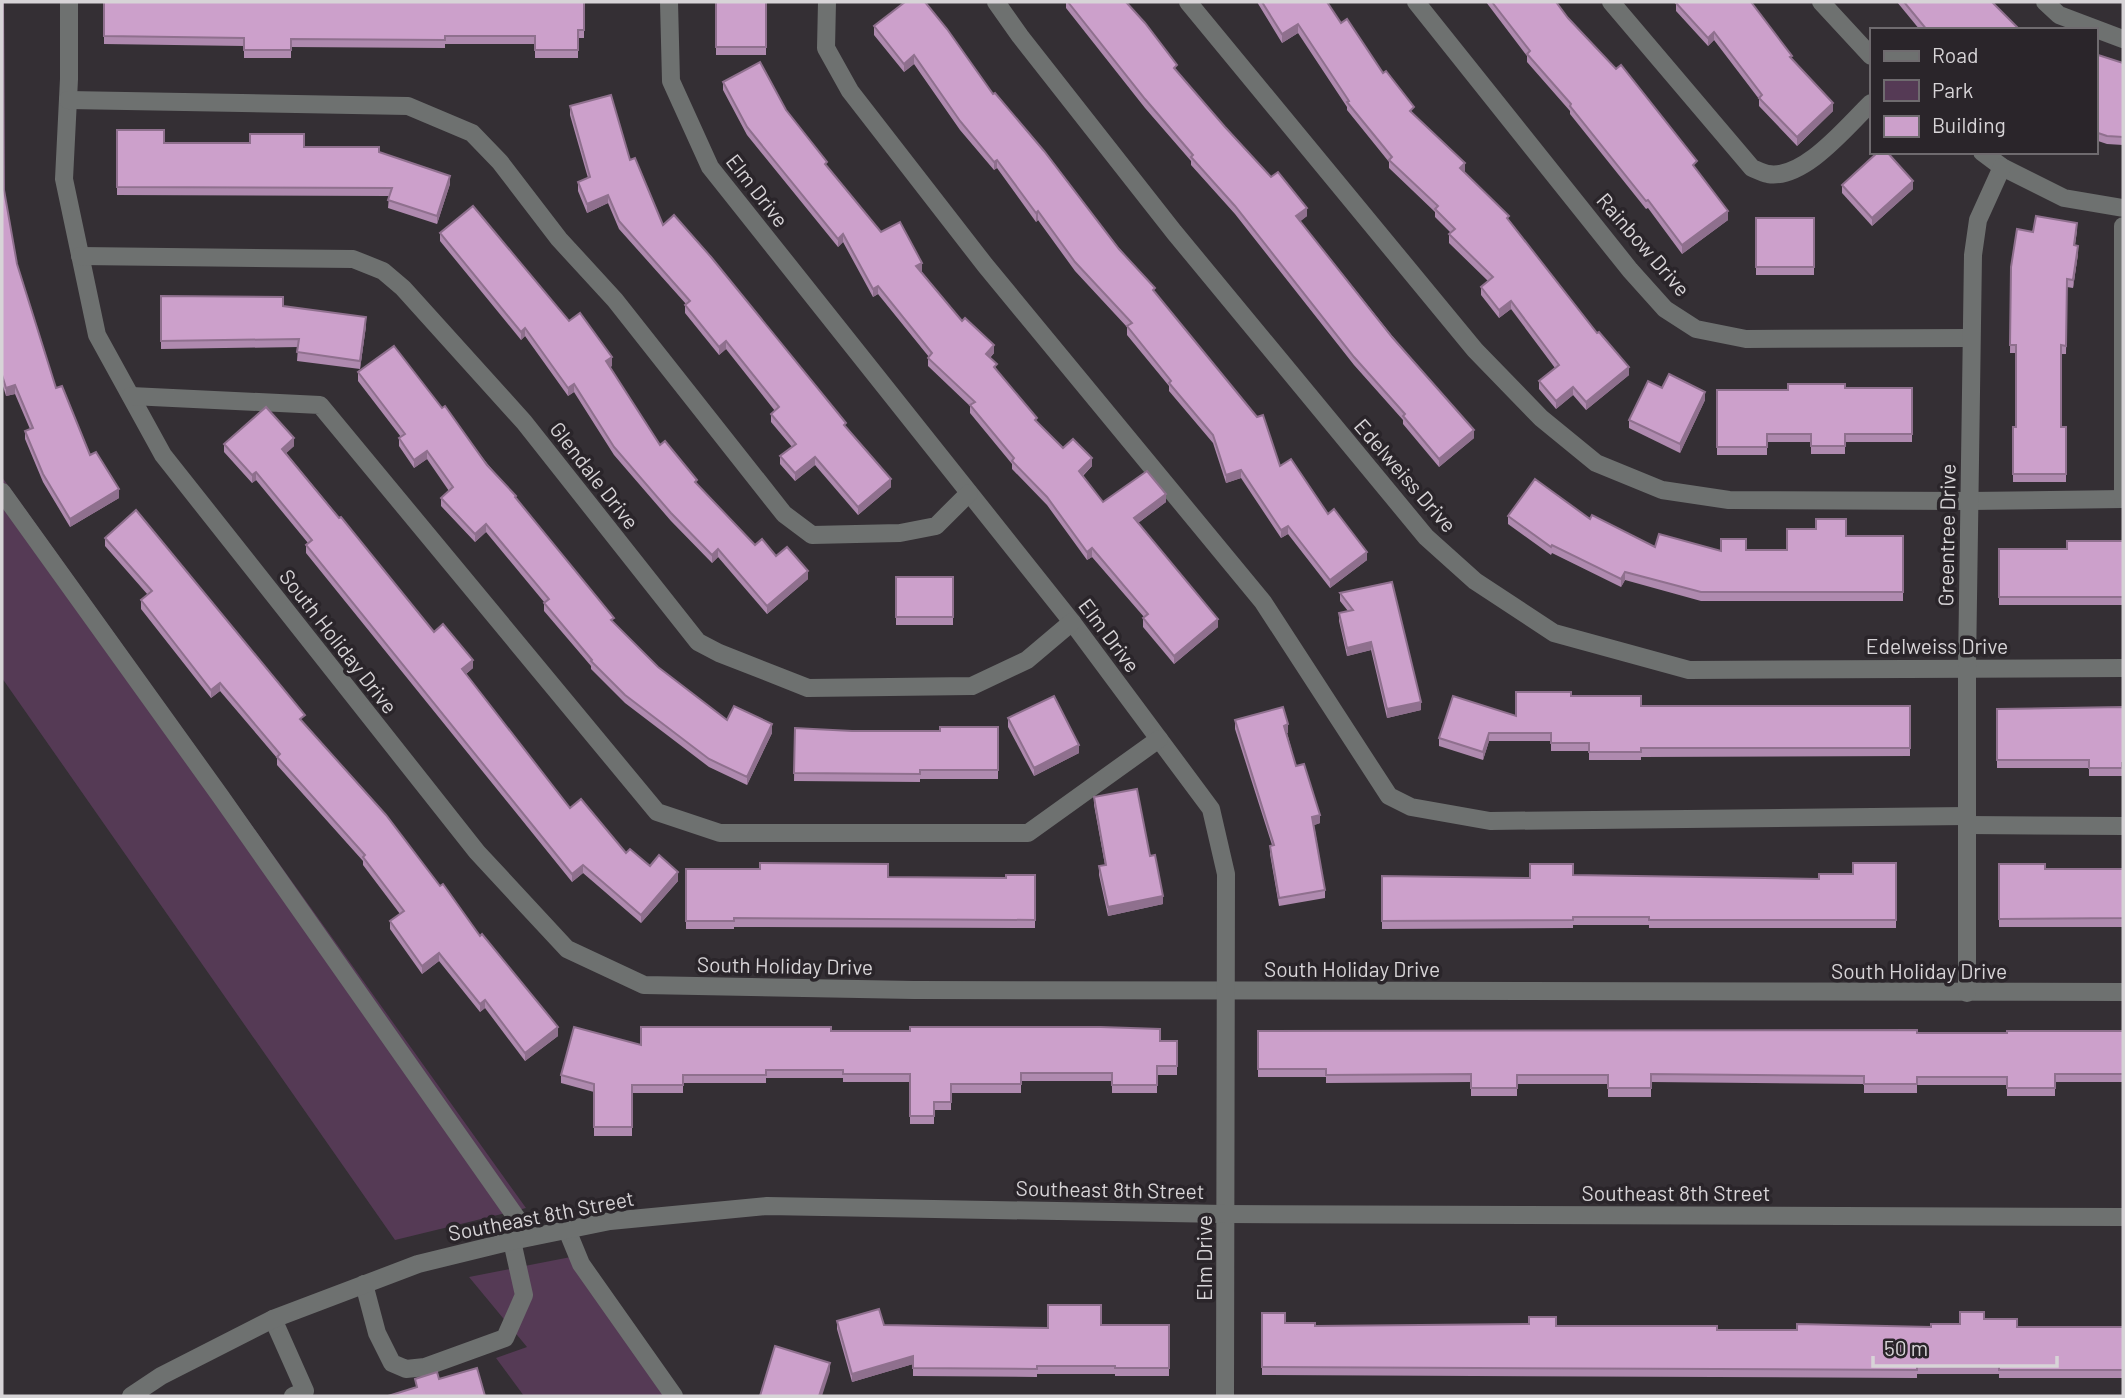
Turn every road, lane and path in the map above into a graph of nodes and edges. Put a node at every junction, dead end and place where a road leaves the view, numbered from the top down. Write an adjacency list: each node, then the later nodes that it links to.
1 (69, 2): 14 (street, South Holiday Drive)
2 (669, 2): 24 (street, Elm Drive)
3 (827, 2): 31 (street)
4 (996, 2): 28 (street, Edelweiss Drive)
5 (1188, 2): 26 (street)
6 (1416, 2): 21 (street, Rainbow Drive)
7 (1611, 2): 15 (street)
8 (1821, 2): 13 (street)
9 (2045, 2): 10 (street)
10 (2094, 28)
11 (2097, 29): 12 (street)
12 (2123, 39)
13 (1870, 55)
14 (68, 100): 20 (street, South Holiday Drive); 24 (street)
15 (1870, 104)
16 (1985, 154): 17 (street)
17 (2002, 167): 18 (street); 21 (street, Greentree Drive)
18 (2123, 208)
19 (2123, 226): 25 (street)
20 (80, 256): 22 (street, South Holiday Drive); 27 (street, Glendale Drive)
21 (1970, 338): 26 (street, Greentree Drive)
22 (131, 396): 30 (street); 33 (street, South Holiday Drive)
23 (2, 492): 39 (street)
24 (969, 493): 27 (street, Elm Drive)
25 (2123, 499): 26 (street)
26 (1969, 501): 28 (street, Greentree Drive)
27 (1072, 622): 30 (street, Elm Drive)
28 (1967, 667): 29 (street, Edelweiss Drive); 31 (street, Greentree Drive)
29 (2123, 668)
30 (1159, 739): 33 (street, Elm Drive)
31 (1967, 820): 32 (street); 35 (street, Greentree Drive)
32 (2123, 826)
33 (1226, 991): 35 (street, South Holiday Drive); 36 (street, Elm Drive)
34 (2123, 992): 35 (street, South Holiday Drive)
35 (1967, 993)
36 (1225, 1214): 37 (street, Southeast 8th Street); 38 (street, Southeast 8th Street); 46 (street, Elm Drive)
37 (2123, 1217)
38 (567, 1230): 39 (street, Southeast 8th Street); 45 (street)
39 (530, 1237): 40 (street, Southeast 8th Street)
40 (512, 1241): 41 (street, Southeast 8th Street); 41 (street)
41 (364, 1284): 42 (street, Southeast 8th Street)
42 (273, 1319): 43 (street); 44 (street, Southeast 8th Street)
43 (302, 1395)
44 (131, 1396)
45 (674, 1396)
46 (1225, 1396)

